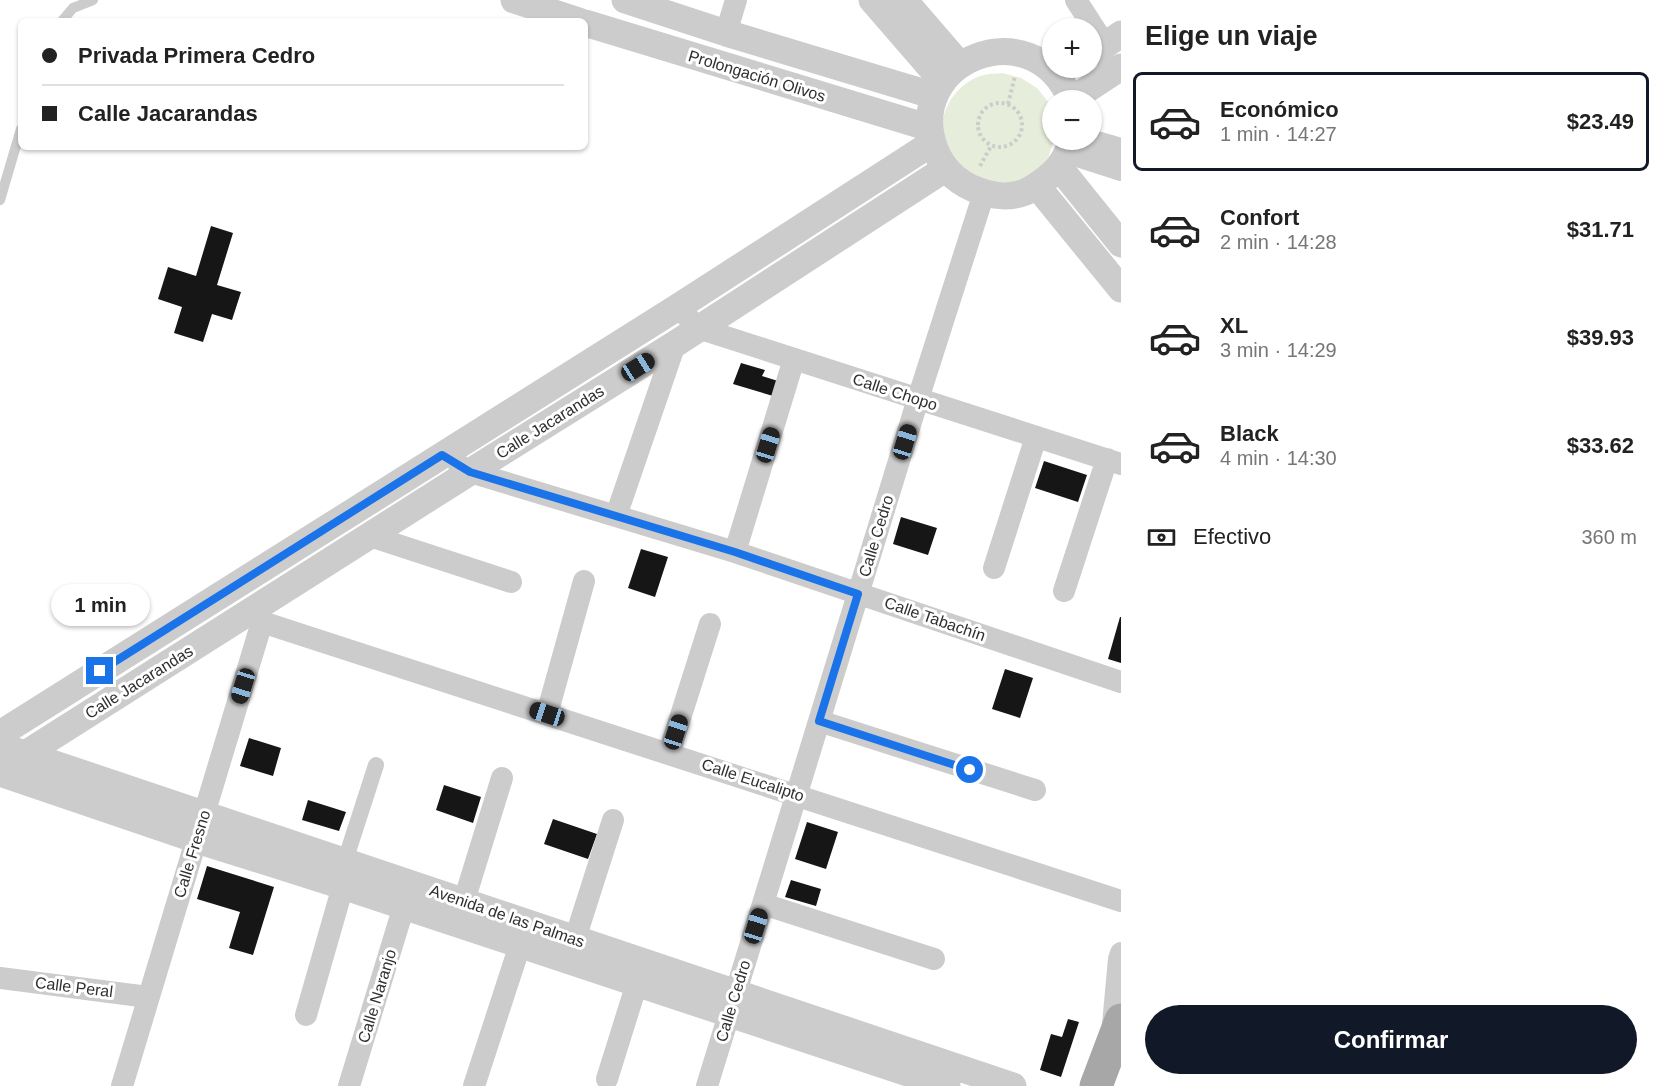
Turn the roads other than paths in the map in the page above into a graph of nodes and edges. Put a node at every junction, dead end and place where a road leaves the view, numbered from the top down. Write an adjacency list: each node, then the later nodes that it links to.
1 (93, 0): 8 (lane)
2 (514, 0): 9 (street)
3 (736, 0): 11 (street)
4 (872, 0): 16 (street)
5 (904, 0): 16 (street)
6 (1076, 0): 13 (street)
7 (627, 1): 11 (street, Prolongación Olivos); 12 (street)
8 (65, 18)
9 (570, 18)
10 (588, 24): 12 (street, Prolongación Olivos)
11 (726, 33): 16 (street, Prolongación Olivos)
12 (618, 34): 18 (street, Prolongación Olivos)
13 (1106, 44)
14 (1042, 62): 16 (street)
15 (1121, 67): 17 (street)
16 (946, 81): 18 (street)
17 (1086, 90)
18 (931, 136): 23 (street); 30 (street, Calle Jacarandas)
19 (18, 139): 27 (lane)
20 (1102, 149): 21 (street)
21 (1121, 149)
22 (1072, 150): 24 (street); 25 (street); 28 (street)
23 (945, 169): 26 (street); 31 (street, Calle Jacarandas)
24 (1121, 170)
25 (1037, 186): 26 (street); 29 (street)
26 (984, 193): 34 (street, Calle Cedro)
27 (0, 200)
28 (1121, 244)
29 (1121, 288)
30 (678, 307): 31 (street, Calle Chopo); 36 (street, Calle Jacarandas)
31 (698, 328): 32 (street, Calle Jacarandas); 33 (street, Calle Chopo)
32 (675, 344): 38 (street, Calle Jacarandas); 39 (street)
33 (794, 359): 34 (street, Calle Chopo); 41 (street)
34 (918, 399): 35 (street, Calle Chopo); 46 (street, Calle Cedro)
35 (1036, 437): 37 (street, Calle Chopo); 42 (street)
36 (442, 455): 38 (street, Calle Tabachín); 52 (street, Calle Jacarandas)
37 (1114, 462): 45 (street)
38 (470, 472): 39 (street, Calle Tabachín); 40 (street, Calle Jacarandas)
39 (616, 516): 41 (street, Calle Tabachín)
40 (370, 536): 44 (street); 47 (street, Calle Jacarandas)
41 (735, 552): 46 (street, Calle Tabachín)
42 (994, 568)
43 (584, 581): 50 (street)
44 (511, 582)
45 (1064, 591)
46 (858, 594): 49 (street, Calle Tabachín); 51 (street, Calle Cedro)
47 (258, 615): 50 (street, Calle Eucalipto); 55 (street, Calle Jacarandas); 62 (street, Calle Fresno)
48 (711, 624): 54 (street)
49 (1121, 682)
50 (547, 714): 54 (street, Calle Eucalipto)
51 (819, 721): 59 (street); 60 (street, Calle Cedro)
52 (0, 734)
53 (0, 746): 55 (street, Avenida de las Palmas)
54 (669, 753): 60 (street, Calle Eucalipto)
55 (25, 754): 57 (street, Calle Jacarandas); 62 (street, Avenida de las Palmas)
56 (376, 765): 63 (street)
57 (0, 771): 62 (street, Avenida de las Palmas)
58 (502, 778): 65 (street)
59 (1035, 790)
60 (797, 795): 64 (street, Calle Eucalipto); 66 (street, Calle Cedro)
61 (613, 820): 68 (street)
62 (200, 827): 63 (street, Avenida de las Palmas); 74 (street, Calle Fresno)
63 (344, 874): 65 (street, Avenida de las Palmas); 67 (street, Avenida de las Palmas); 76 (street)
64 (1121, 900)
65 (464, 901): 68 (street, Avenida de las Palmas)
66 (763, 904): 71 (street); 75 (street, Calle Cedro)
67 (404, 906): 69 (street, Avenida de las Palmas); 80 (street, Calle Naranjo)
68 (575, 939): 75 (street, Avenida de las Palmas)
69 (520, 945): 73 (street, Avenida de las Palmas); 81 (street)
70 (1121, 953): 77 (street)
71 (934, 959)
72 (0, 978): 74 (street, Calle Peral)
73 (637, 983): 75 (street, Avenida de las Palmas); 78 (street)
74 (148, 997): 79 (street, Calle Fresno)
75 (733, 1003): 82 (street, Calle Cedro); 83 (street, Avenida de las Palmas); 84 (street, Avenida de las Palmas)
76 (306, 1016)
77 (1116, 1032): 85 (main road)
78 (608, 1079)
79 (122, 1086)
80 (349, 1086)
81 (474, 1086)
82 (707, 1086)
83 (947, 1086)
84 (1013, 1086)
85 (1096, 1086)

